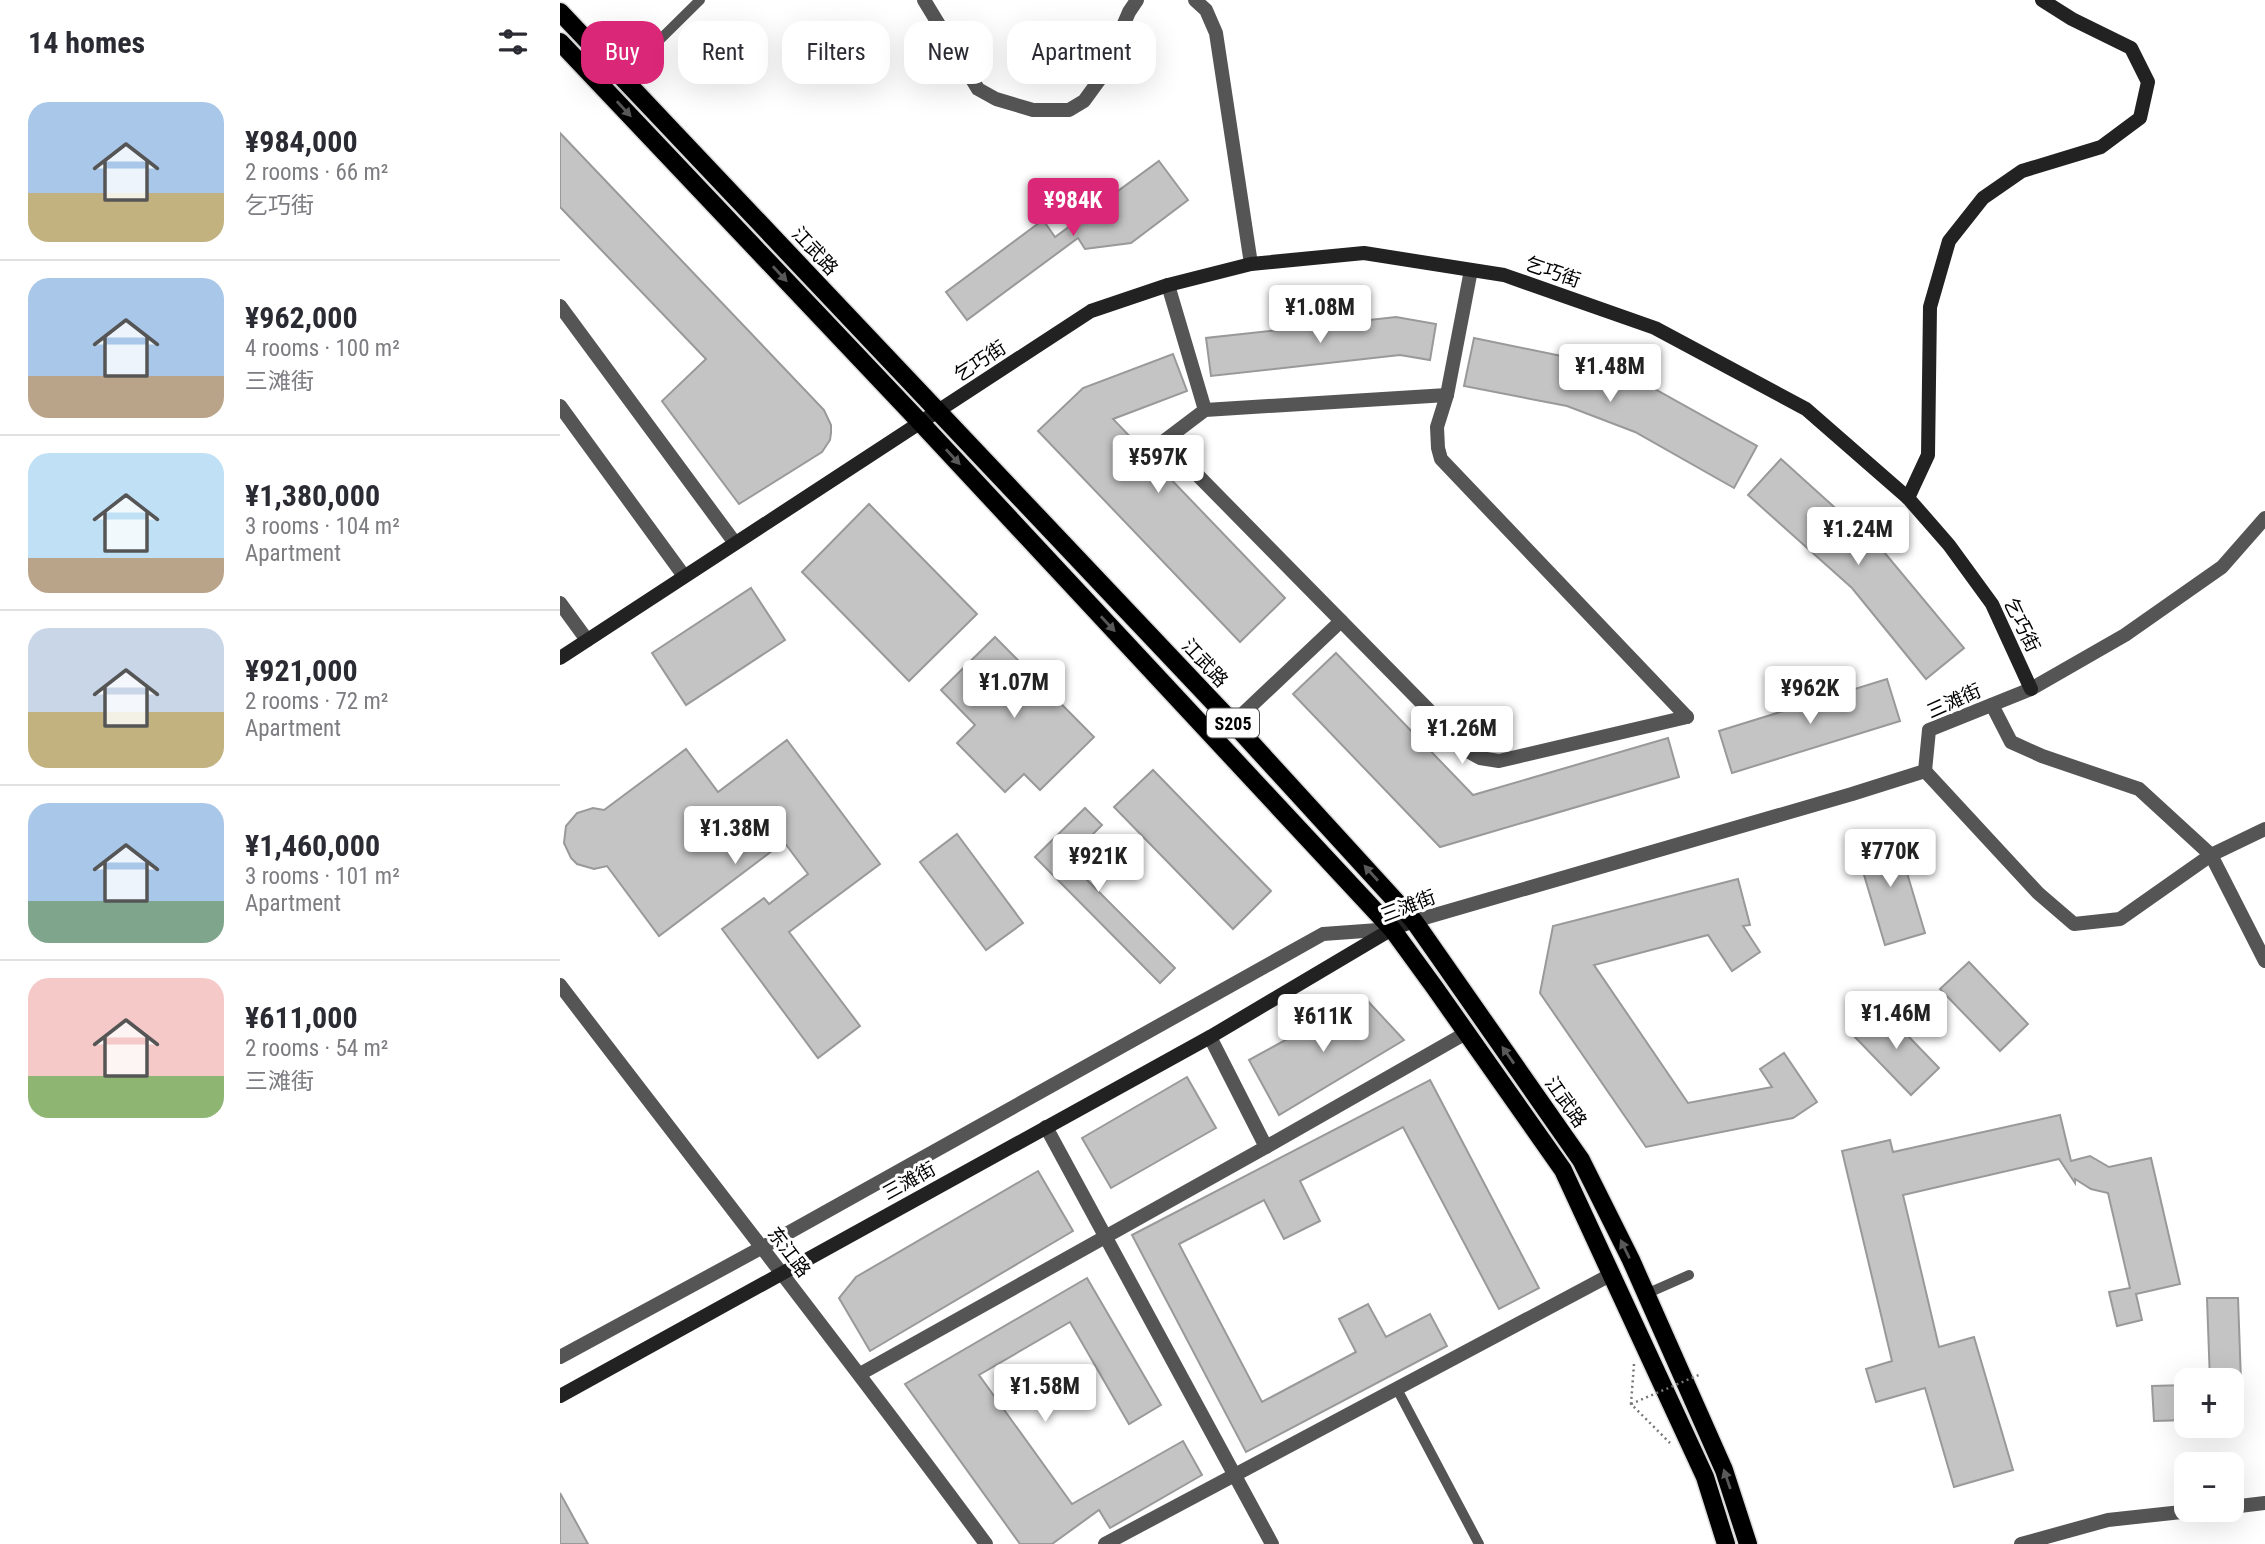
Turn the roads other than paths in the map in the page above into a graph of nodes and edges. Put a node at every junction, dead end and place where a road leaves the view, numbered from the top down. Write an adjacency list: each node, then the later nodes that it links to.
1 (700, 0): 8 (lane)
2 (924, 0): 3 (street)
3 (1137, 0)
4 (1195, 0): 11 (street)
5 (2042, 0): 20 (street)
6 (560, 12): 7 (main road, 江武路 / S205)
7 (581, 34)
8 (664, 36)
9 (560, 42): 19 (main road, S205, one-way to 19)
10 (629, 84): 18 (main road, 江武路 / S205)
11 (1251, 264): 12 (street, 乞巧街); 13 (street, 乞巧街)
12 (1471, 270): 15 (street); 20 (street, 乞巧街)
13 (1168, 285): 17 (street); 18 (street, 乞巧街)
14 (560, 306): 22 (street)
15 (1447, 395): 17 (street); 25 (street)
16 (560, 406): 23 (street)
17 (1205, 410): 25 (street)
18 (937, 411): 19 (street, 乞巧街); 30 (main road, 江武路 / S205)
19 (920, 422): 22 (street, 乞巧街); 35 (main road, S205, one-way to 35)
20 (1908, 498): 28 (street, 乞巧街)
21 (2265, 518): 28 (street, 三滩街)
22 (735, 542): 23 (street, 乞巧街)
23 (684, 576): 26 (street, 乞巧街)
24 (560, 603): 26 (street)
25 (1341, 621): 30 (street)
26 (587, 640): 27 (street, 乞巧街)
27 (560, 658)
28 (2031, 689): 29 (street, 三滩街)
29 (1992, 705): 31 (street, 三滩街); 33 (street)
30 (1233, 723): 34 (main road, 江武路 / S205, one-way to 30)
31 (1926, 771): 33 (street); 34 (street, 三滩街)
32 (2265, 830): 33 (street)
33 (2211, 855): 36 (street)
34 (1414, 921): 35 (street, 三滩街); 47 (main road, 江武路 / S205, one-way to 34)
35 (1392, 929): 38 (main road, S205); 39 (street, 三滩街); 43 (street)
36 (2265, 961)
37 (560, 985): 43 (street, 东江路)
38 (1466, 1032): 41 (street); 45 (main road, S205)
39 (1210, 1037): 40 (street, 三滩街); 41 (street)
40 (1046, 1127): 42 (street); 44 (street, 三滩街)
41 (1266, 1147): 42 (street)
42 (1106, 1237): 49 (street); 52 (street)
43 (761, 1248): 44 (street, 东江路); 48 (street)
44 (780, 1274): 49 (street, 东江路); 51 (street, 三滩街)
45 (1612, 1274): 50 (street); 60 (main road, S205)
46 (1689, 1275): 47 (lane)
47 (1646, 1294): 61 (main road, 江武路 / S205, one-way to 47)
48 (560, 1357)
49 (860, 1374): 56 (street, 东江路)
50 (1397, 1389): 52 (street); 59 (lane)
51 (560, 1396)
52 (1235, 1476): 57 (street); 58 (street)
53 (2265, 1503): 54 (street)
54 (2244, 1505)
55 (2174, 1513): 62 (street)
56 (986, 1544)
57 (1105, 1544)
58 (1272, 1544)
59 (1479, 1544)
60 (1726, 1544)
61 (1748, 1544)
62 (2021, 1544)

